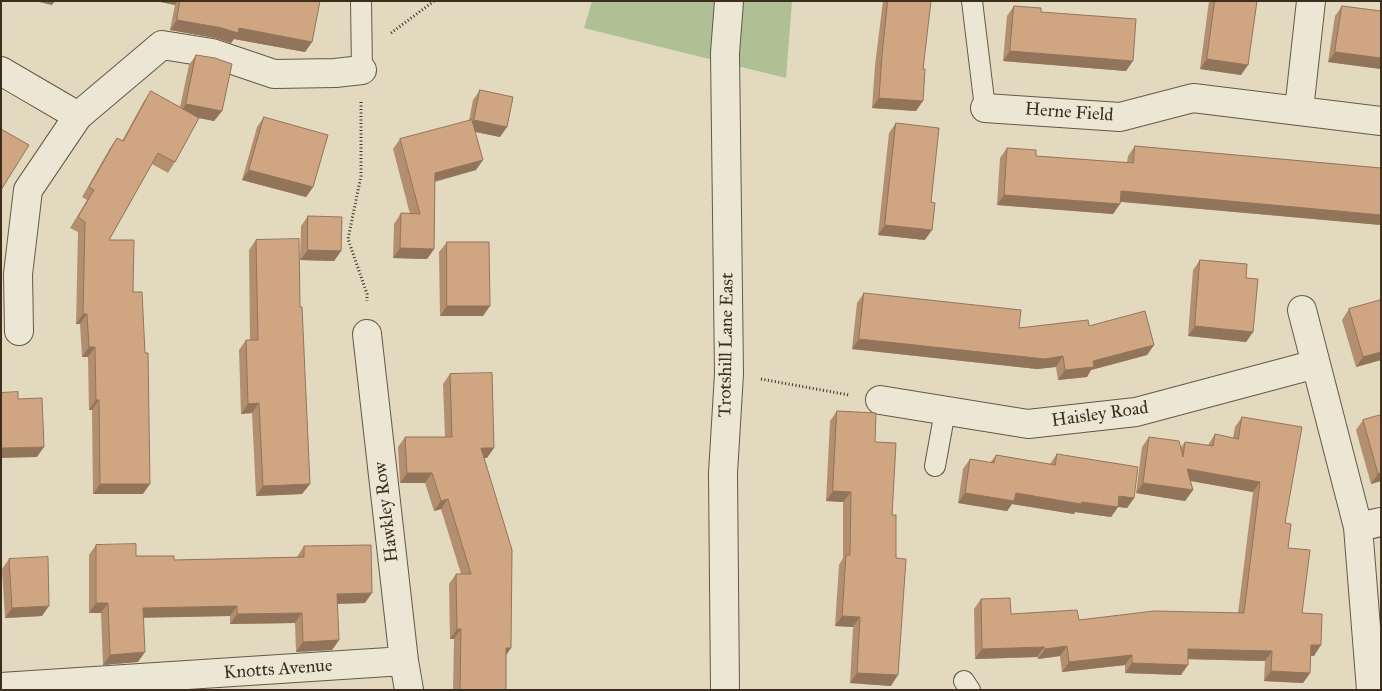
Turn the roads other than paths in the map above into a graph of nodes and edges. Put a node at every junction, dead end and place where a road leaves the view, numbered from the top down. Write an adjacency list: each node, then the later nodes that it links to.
1 (361, 1): 5 (lane)
2 (729, 1): 23 (street, Trotshill Lane East)
3 (972, 1): 7 (lane)
4 (1311, 1): 8 (street)
5 (362, 70): 9 (street)
6 (1, 71): 9 (street)
7 (985, 108): 8 (street, Herne Field)
8 (1299, 110): 10 (street, Herne Field)
9 (78, 116): 12 (street)
10 (1381, 121)
11 (1302, 310): 14 (street)
12 (19, 331)
13 (367, 334): 19 (street, Hawkley Row)
14 (1316, 364): 16 (street, Haisley Road); 18 (street)
15 (880, 400): 16 (street, Haisley Road)
16 (945, 411): 17 (lane)
17 (935, 466)
18 (1370, 524): 24 (street)
19 (404, 661): 21 (street, Knotts Avenue); 22 (street, Hawkley Row)
20 (1, 687): 21 (street, Knotts Avenue)
21 (53, 687)
22 (409, 690)
23 (726, 690)
24 (1371, 690)

